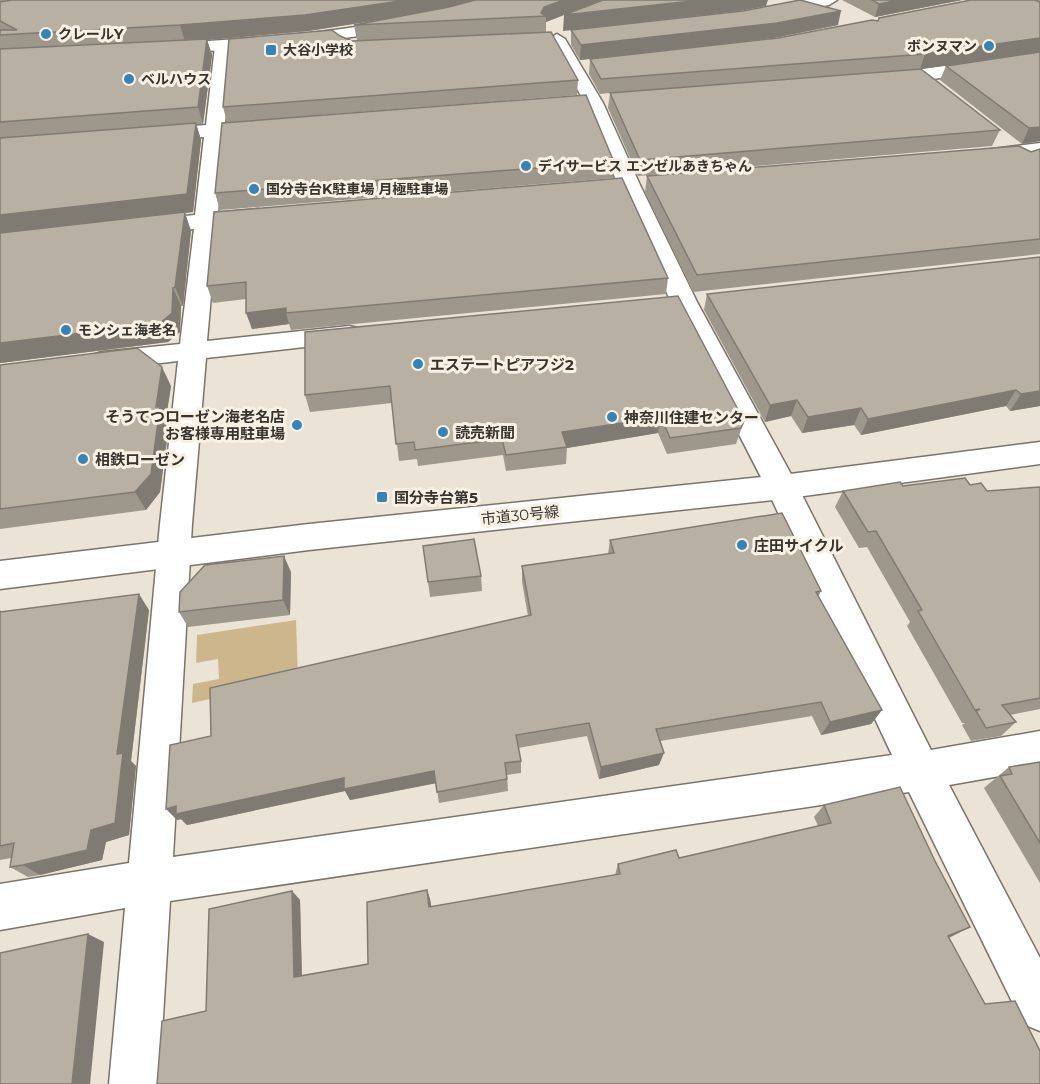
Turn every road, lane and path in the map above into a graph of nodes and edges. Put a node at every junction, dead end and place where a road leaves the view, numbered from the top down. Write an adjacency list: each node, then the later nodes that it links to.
1 (827, 0): 2 (street)
2 (750, 16)
3 (414, 23): 5 (street)
4 (555, 34): 28 (street)
5 (338, 35): 6 (street); 7 (street)
6 (223, 46): 8 (street); 14 (street)
7 (363, 48)
8 (143, 50)
9 (1040, 58): 10 (street)
10 (920, 76): 11 (street); 12 (street)
11 (862, 81)
12 (938, 91)
13 (286, 125): 14 (street)
14 (215, 130): 16 (street); 22 (street)
15 (992, 134): 18 (street)
16 (136, 137)
17 (1040, 149): 18 (street)
18 (1017, 153): 19 (street); 20 (street)
19 (970, 157)
20 (1040, 171)
21 (277, 214): 22 (street)
22 (206, 220): 23 (street); 25 (street)
23 (126, 229)
24 (374, 332): 25 (street)
25 (195, 350): 26 (street); 29 (street)
26 (80, 364)
27 (1040, 453): 28 (street, 市道30号線)
28 (782, 487): 29 (street, 市道30号線); 32 (street)
29 (174, 553): 30 (street, 市道30号線); 33 (street)
30 (0, 575)
31 (1040, 750): 32 (street)
32 (920, 771): 33 (street); 35 (street)
33 (149, 882): 34 (street); 36 (street)
34 (0, 907)
35 (1040, 1007)
36 (135, 1084)

